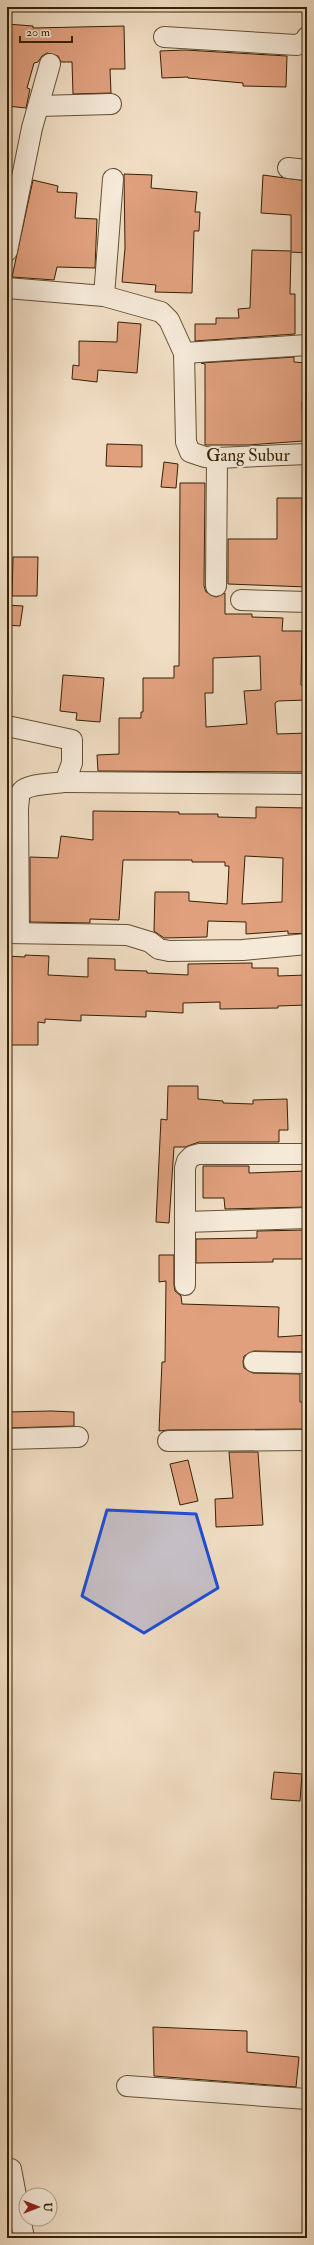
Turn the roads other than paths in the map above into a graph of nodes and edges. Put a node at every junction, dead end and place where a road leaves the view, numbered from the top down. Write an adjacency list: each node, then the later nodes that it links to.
1 (164, 37): 2 (street)
2 (307, 37)
3 (50, 64): 5 (street)
4 (111, 104): 5 (street)
5 (39, 106): 7 (street)
6 (113, 179): 9 (street)
7 (7, 251)
8 (7, 288): 9 (street)
9 (104, 296): 11 (street)
10 (307, 346): 11 (street)
11 (184, 354): 13 (street, Gang Subur)
12 (307, 454): 13 (street, Gang Subur)
13 (217, 458): 14 (street)
14 (216, 586)
15 (241, 600): 16 (street)
16 (307, 602)
17 (7, 726): 18 (street)
18 (65, 782): 19 (street); 20 (street)
19 (307, 784)
20 (13, 933): 21 (street)
21 (307, 944)
22 (307, 1154): 24 (street)
23 (307, 1218): 24 (street)
24 (185, 1222): 25 (street)
25 (185, 1284)
26 (254, 1362): 27 (street)
27 (307, 1363)
28 (78, 1437): 29 (street)
29 (7, 1439)
30 (307, 1440): 31 (street)
31 (168, 1441)
32 (127, 2086): 33 (street)
33 (307, 2099)
34 (11, 2169): 35 (street)
35 (24, 2238)

